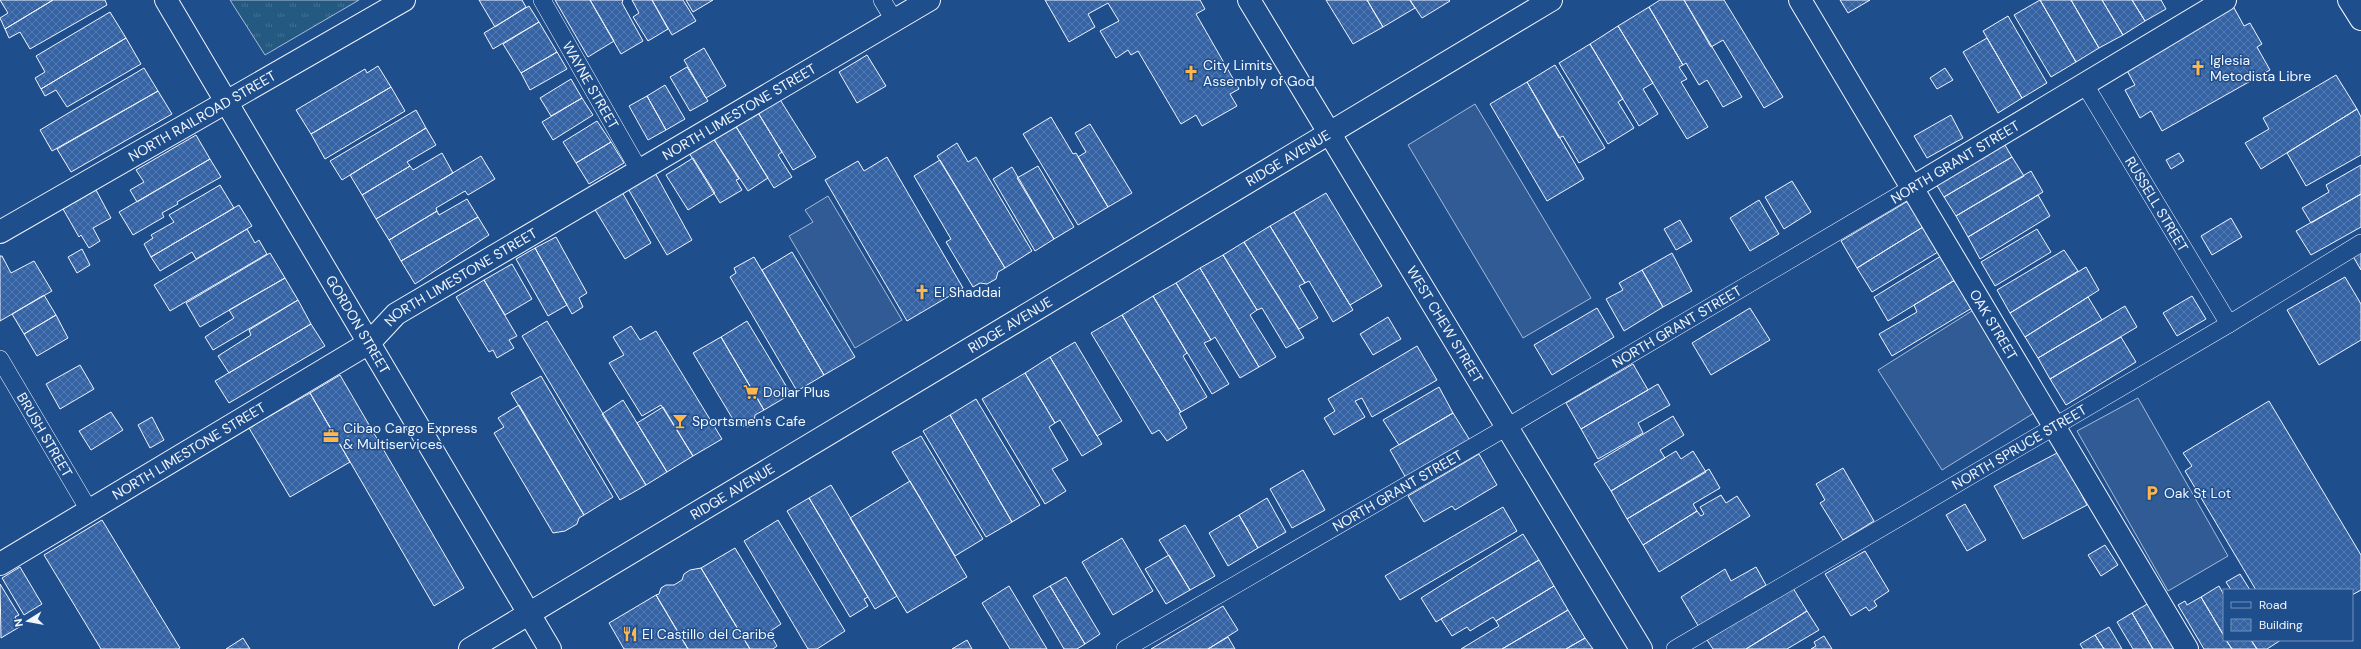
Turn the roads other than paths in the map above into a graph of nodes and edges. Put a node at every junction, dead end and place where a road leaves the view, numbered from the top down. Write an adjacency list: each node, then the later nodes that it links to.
1 (166, 0): 14 (street, GORDON STREET)
2 (404, 0): 14 (street, NORTH RAILROAD STREET)
3 (542, 0): 16 (lane, WAYNE STREET)
4 (882, 0): 12 (lane)
5 (929, 0): 12 (street, NORTH LIMESTONE STREET)
6 (1249, 0): 15 (street, WEST CHEW STREET)
7 (1551, 0): 15 (street, RIDGE AVENUE)
8 (1800, 0): 17 (street, OAK STREET)
9 (2225, 0): 13 (street, NORTH GRANT STREET)
10 (2349, 0): 11 (street)
11 (2361, 19)
12 (894, 20): 16 (street, NORTH LIMESTONE STREET)
13 (2085, 85): 17 (street, NORTH GRANT STREET); 20 (lane, RUSSELL STREET)
14 (227, 101): 18 (street, NORTH RAILROAD STREET); 21 (street, GORDON STREET)
15 (1329, 133): 24 (street, WEST CHEW STREET); 27 (street, RIDGE AVENUE)
16 (639, 170): 21 (street, NORTH LIMESTONE STREET)
17 (1913, 187): 23 (street, OAK STREET); 24 (lane, NORTH GRANT STREET)
18 (0, 232)
19 (2361, 243): 20 (lane, NORTH SPRUCE STREET)
20 (2229, 324): 23 (lane, NORTH SPRUCE STREET)
21 (369, 343): 25 (street, NORTH LIMESTONE STREET); 27 (street, GORDON STREET)
22 (0, 359): 25 (lane, BRUSH STREET)
23 (2055, 426): 32 (lane, NORTH SPRUCE STREET); 33 (street, OAK STREET)
24 (1507, 427): 30 (lane, NORTH GRANT STREET); 31 (street, WEST CHEW STREET)
25 (89, 510): 26 (street, NORTH LIMESTONE STREET)
26 (0, 564)
27 (529, 613): 28 (street, RIDGE AVENUE); 29 (street, GORDON STREET)
28 (470, 649)
29 (550, 649)
30 (1125, 649)
31 (1641, 649)
32 (1675, 649)
33 (2187, 649)

